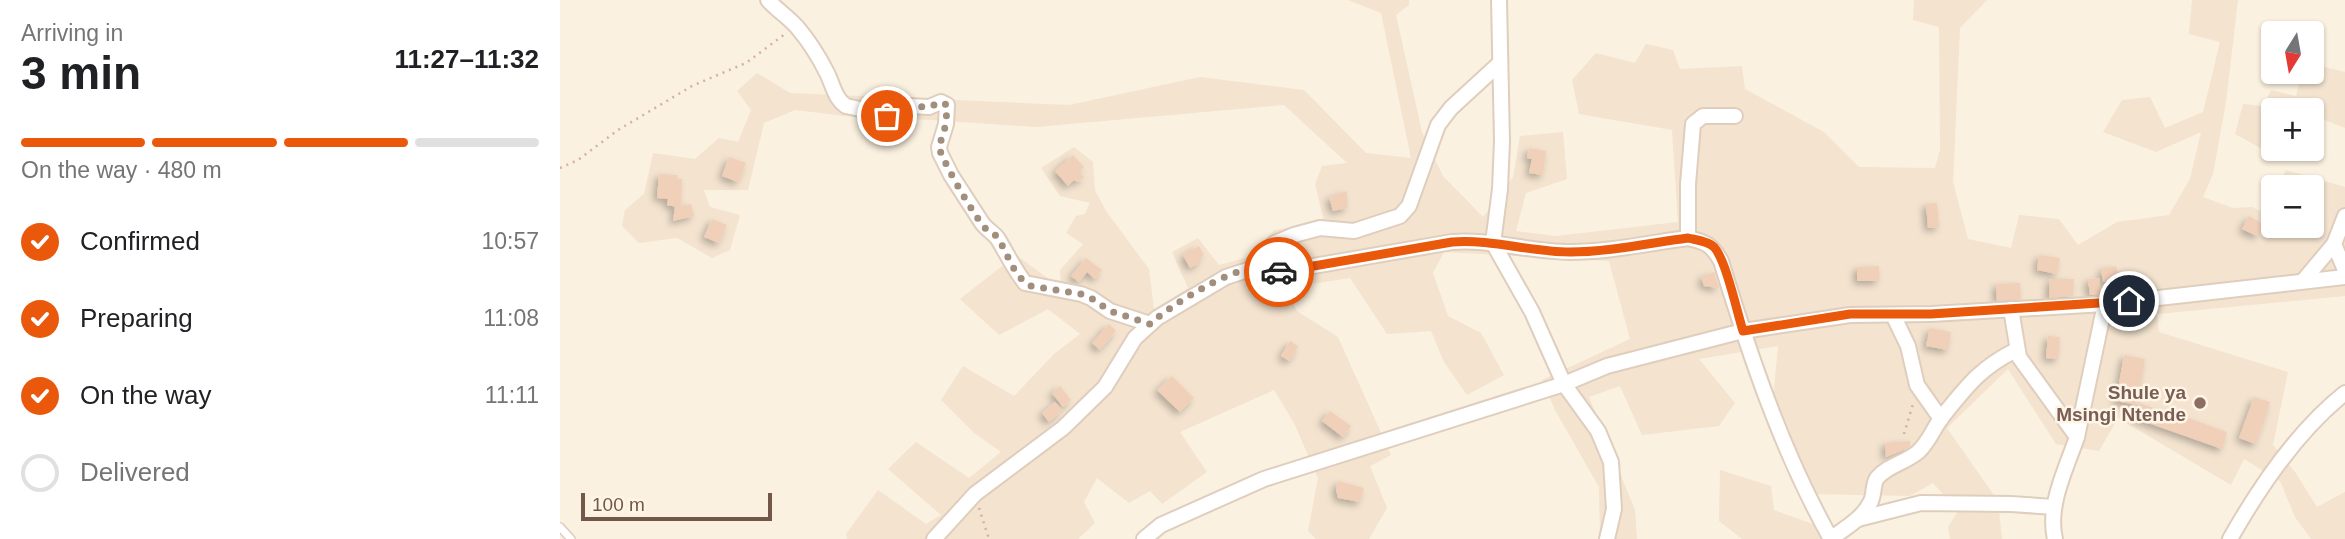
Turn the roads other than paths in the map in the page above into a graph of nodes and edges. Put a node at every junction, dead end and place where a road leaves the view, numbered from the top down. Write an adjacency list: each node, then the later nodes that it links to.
1 (768, 0): 15 (street)
2 (1499, 0): 3 (street)
3 (1500, 62): 7 (street); 9 (street)
4 (1735, 116): 6 (street)
5 (2345, 216): 8 (street)
6 (1688, 238): 7 (street); 16 (street)
7 (1493, 243): 9 (street); 18 (street)
8 (2334, 244): 10 (street); 11 (street)
9 (1251, 269): 15 (street)
10 (2342, 278): 11 (street)
11 (2304, 281): 12 (street)
12 (2105, 304): 13 (street); 21 (street)
13 (2011, 309): 14 (street); 17 (street)
14 (1893, 314): 16 (street); 20 (street)
15 (1150, 324): 26 (street)
16 (1743, 331): 18 (street); 29 (street)
17 (2016, 350): 20 (street); 21 (street)
18 (1564, 384): 27 (street); 28 (street)
19 (2345, 393): 31 (street)
20 (1941, 419): 23 (street)
21 (2077, 437): 22 (street)
22 (2054, 507): 23 (street); 30 (street)
23 (1857, 519): 29 (street)
24 (560, 527): 25 (lane)
25 (571, 539)
26 (933, 539)
27 (1144, 539)
28 (1607, 539)
29 (1830, 539)
30 (2055, 539)
31 (2231, 539)

